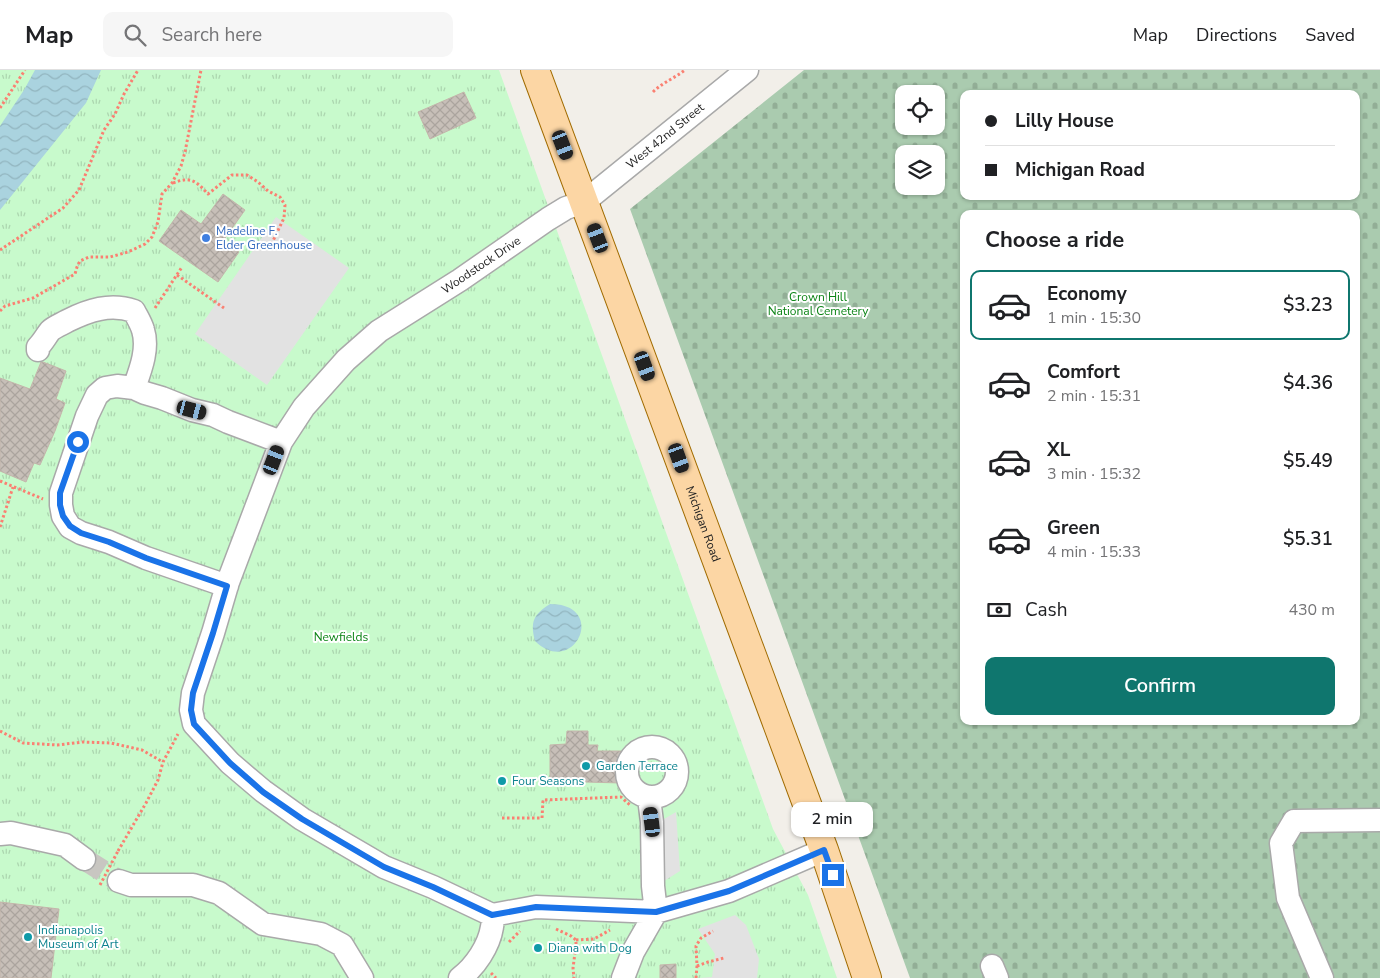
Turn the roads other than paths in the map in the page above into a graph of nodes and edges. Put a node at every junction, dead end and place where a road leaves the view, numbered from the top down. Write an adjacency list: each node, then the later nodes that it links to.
1 (535, 70): 3 (main road, Michigan Road)
2 (747, 70): 3 (street, West 42nd Street)
3 (584, 202): 6 (street, Woodstock Drive); 11 (main road, Michigan Road)
4 (38, 350): 5 (street)
5 (134, 388): 6 (street); 7 (street)
6 (281, 442): 7 (street, Woodstock Drive)
7 (227, 586): 15 (street, Woodstock Drive)
8 (642, 803): 14 (street)
9 (1380, 820): 20 (street)
10 (0, 834): 12 (street)
11 (824, 850): 14 (street); 19 (main road, Michigan Road)
12 (84, 859)
13 (110, 883): 16 (street)
14 (656, 912): 15 (street); 18 (street)
15 (492, 915): 17 (street)
16 (362, 978)
17 (460, 978)
18 (623, 978)
19 (867, 978)
20 (1322, 978)

